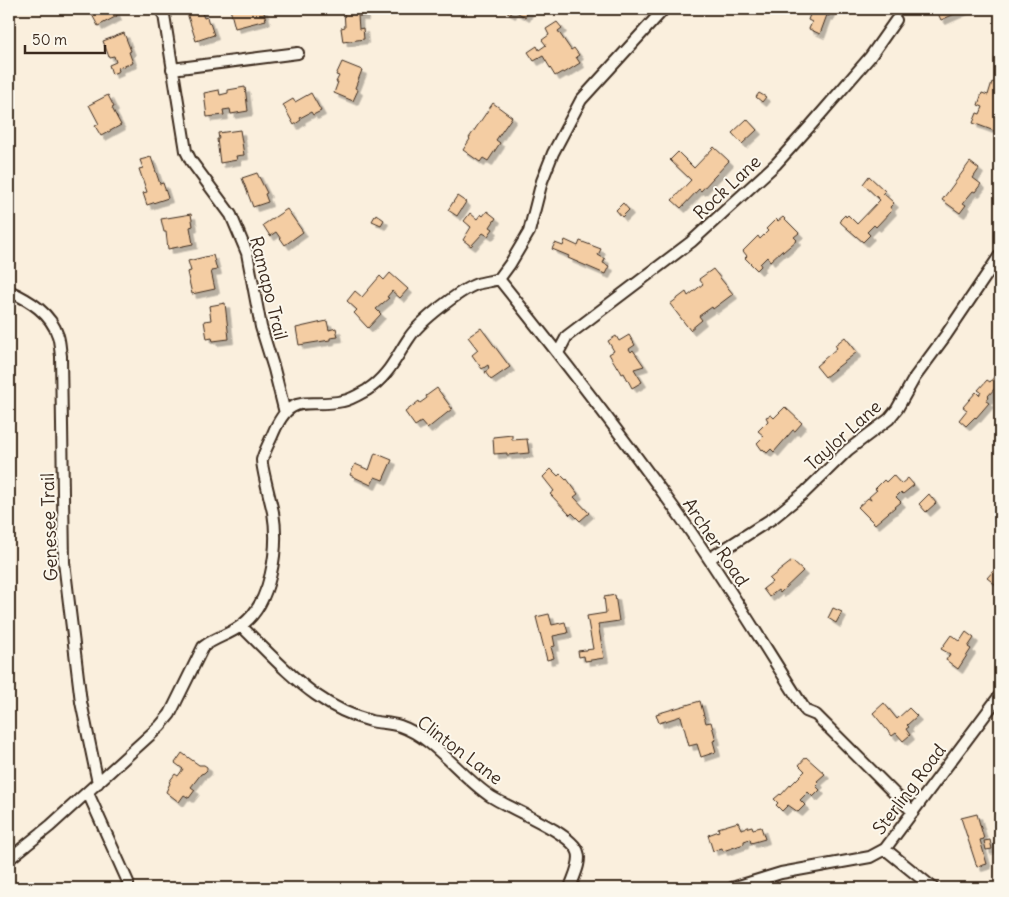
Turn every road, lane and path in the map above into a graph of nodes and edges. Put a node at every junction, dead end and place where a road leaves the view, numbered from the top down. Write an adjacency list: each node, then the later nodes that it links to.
1 (160, 9): 5 (street, Ramapo Trail)
2 (664, 9): 7 (street)
3 (896, 20): 9 (street, Rock Lane)
4 (298, 53): 5 (street)
5 (172, 69): 10 (street, Ramapo Trail)
6 (1000, 255): 11 (street, Taylor Lane)
7 (499, 279): 9 (street, Archer Road); 10 (street)
8 (9, 291): 14 (street, Genesee Trail)
9 (558, 353): 11 (street, Archer Road)
10 (285, 413): 12 (street)
11 (709, 559): 16 (street, Archer Road)
12 (241, 626): 14 (street); 20 (street, Clinton Lane)
13 (1000, 695): 16 (street, Sterling Road)
14 (98, 783): 15 (street)
15 (88, 793): 18 (street); 19 (street)
16 (913, 812): 17 (street, Sterling Road)
17 (885, 849): 21 (street, Sterling Road); 22 (street)
18 (9, 859)
19 (128, 888)
20 (570, 888)
21 (732, 888)
22 (933, 888)

